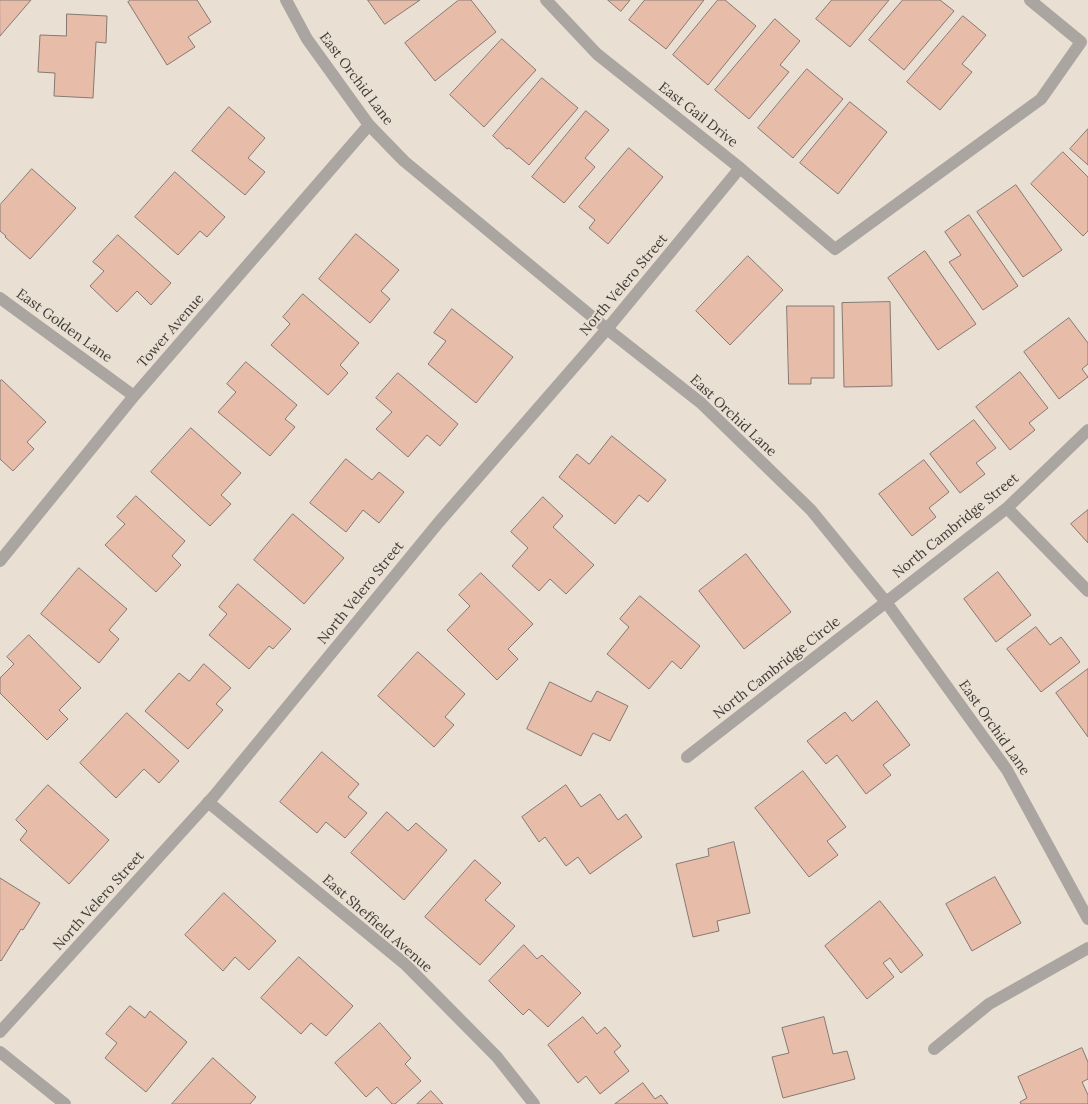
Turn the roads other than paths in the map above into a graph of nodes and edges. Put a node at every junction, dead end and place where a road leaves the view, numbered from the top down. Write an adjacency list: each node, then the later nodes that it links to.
1 (286, 0): 4 (street, East Orchid Lane)
2 (546, 0): 5 (street, East Gail Drive)
3 (1030, 0): 5 (street, East Gail Drive)
4 (369, 124): 7 (street, East Orchid Lane); 8 (street, Tower Avenue)
5 (740, 168): 7 (street, North Velero Street)
6 (0, 298): 8 (street, East Golden Lane)
7 (607, 329): 13 (street, East Orchid Lane); 15 (street, North Velero Street)
8 (134, 396): 11 (street, Tower Avenue)
9 (1088, 430): 10 (street, North Cambridge Street)
10 (1007, 508): 12 (street); 13 (street, North Cambridge Street)
11 (0, 562)
12 (1088, 591)
13 (886, 602): 14 (street, North Cambridge Circle); 16 (street, East Orchid Lane)
14 (687, 757)
15 (208, 802): 18 (street, North Velero Street); 22 (street, East Sheffield Avenue)
16 (1088, 919)
17 (1088, 948): 19 (street)
18 (0, 1032)
19 (934, 1049)
20 (0, 1052): 21 (street)
21 (65, 1104)
22 (534, 1104)

